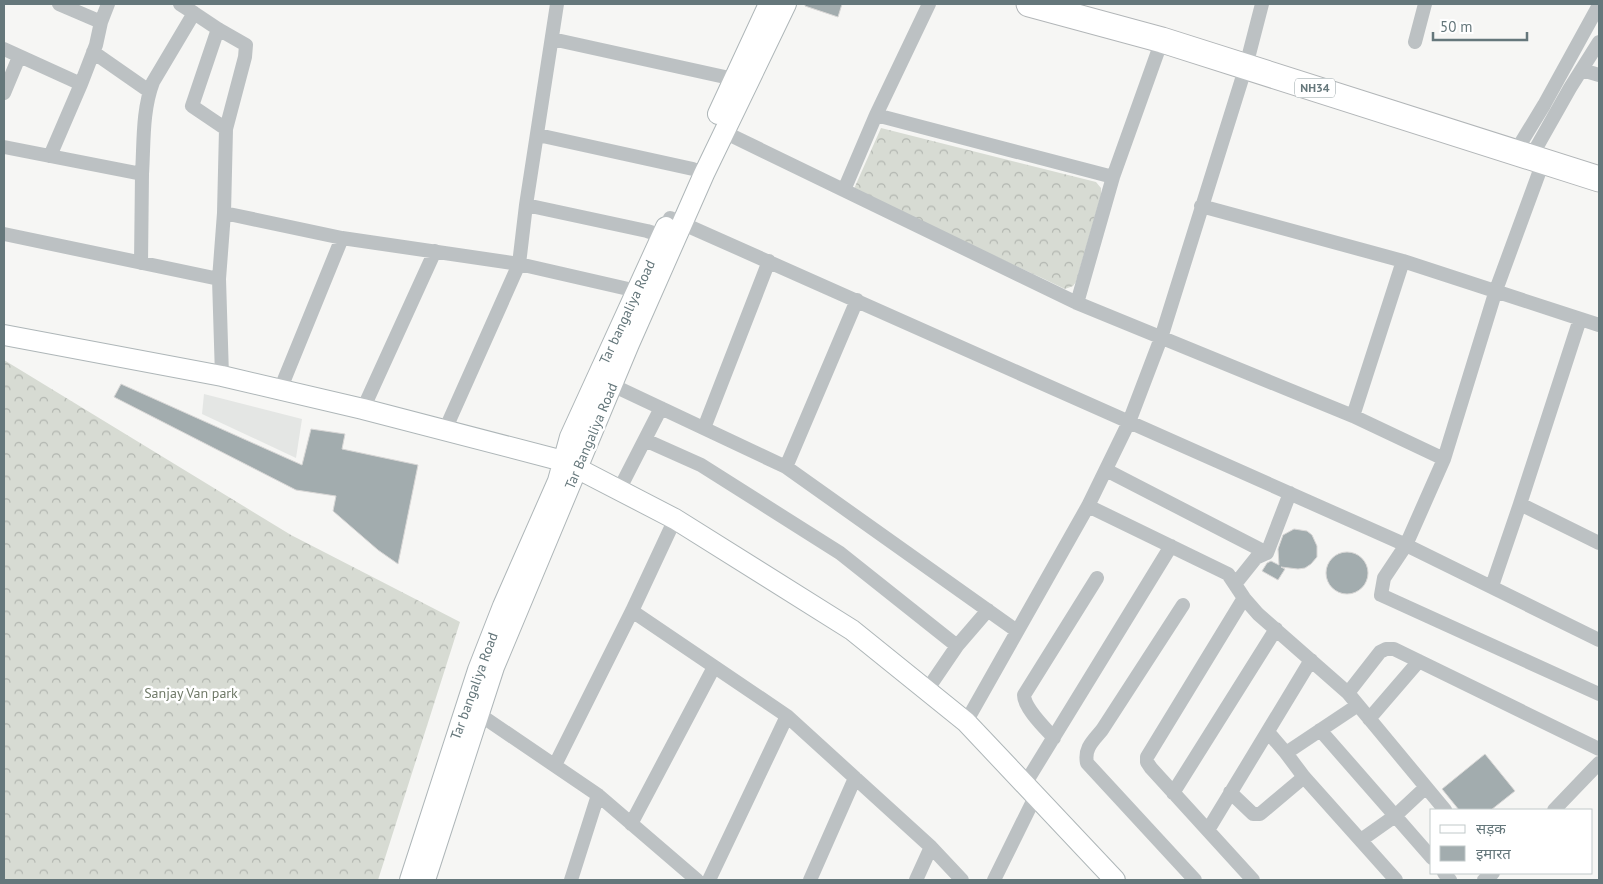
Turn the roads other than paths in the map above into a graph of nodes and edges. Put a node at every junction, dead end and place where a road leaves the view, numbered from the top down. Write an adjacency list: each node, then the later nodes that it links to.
1 (59, 4): 14 (street)
2 (108, 4): 14 (street)
3 (180, 4): 13 (street)
4 (557, 4): 16 (street)
5 (769, 4): 26 (street, Tar bangaliya Road)
6 (786, 4): 30 (street, Tar Bangaliya Road)
7 (929, 4): 31 (street)
8 (1029, 4): 17 (highway, NH34)
9 (1087, 4): 23 (highway, NH34)
10 (1262, 4): 23 (street)
11 (1425, 4): 18 (street)
12 (1599, 4): 36 (street)
13 (194, 13): 15 (street); 28 (street)
14 (101, 22): 21 (street)
15 (218, 29): 32 (street); 32 (street)
16 (552, 39): 26 (street); 34 (street)
17 (1162, 40): 23 (highway, NH34); 41 (street)
18 (1415, 42)
19 (1599, 42): 24 (street)
20 (4, 49): 22 (street)
21 (93, 52): 27 (street); 28 (street)
22 (19, 57): 27 (street); 29 (street)
23 (1248, 58): 36 (highway, NH34); 45 (street)
24 (1582, 70): 25 (street); 36 (street)
25 (1599, 75)
26 (734, 79): 30 (street, Tar bangaliya Road)
27 (81, 84): 37 (street)
28 (149, 91): 40 (street)
29 (4, 93)
30 (730, 104): 33 (street, Tar Bangaliya Road); 39 (street, Tar bangaliya Road)
31 (876, 115): 41 (street); 43 (street)
32 (226, 128): 46 (street)
33 (724, 132): 43 (street); 47 (street, Tar Bangaliya Road)
34 (538, 134): 39 (street); 44 (street)
35 (4, 147): 37 (street)
36 (1530, 151): 38 (highway, NH34); 42 (highway, NH34); 56 (street)
37 (50, 156): 40 (street)
38 (1599, 166)
39 (692, 169): 47 (street, Tar bangaliya Road)
40 (142, 174): 53 (street)
41 (1113, 177): 59 (street)
42 (1599, 179)
43 (844, 190): 59 (street)
44 (526, 205): 47 (street); 54 (street)
45 (1201, 206): 52 (street); 63 (street)
46 (224, 213): 49 (street); 55 (street)
47 (673, 229): 51 (street); 57 (street, Tar bangaliya Road); 65 (street, Tar Bangaliya Road)
48 (4, 234): 53 (street)
49 (342, 238): 50 (street); 66 (street)
50 (435, 251): 54 (street); 68 (street)
51 (769, 261): 58 (street); 71 (street)
52 (1403, 261): 56 (street); 69 (street)
53 (141, 262): 55 (street)
54 (519, 264): 57 (street); 72 (street)
55 (219, 279): 64 (street)
56 (1496, 290): 60 (street); 74 (street)
57 (636, 291): 75 (street, Tar bangaliya Road)
58 (857, 300): 70 (street); 76 (street)
59 (1077, 303): 63 (street)
60 (1580, 319): 61 (street); 80 (street)
61 (1599, 325)
62 (4, 335): 64 (street)
63 (1161, 338): 69 (street); 70 (street)
64 (222, 376): 66 (street)
65 (612, 385): 67 (street); 75 (street, Tar Bangaliya Road)
66 (280, 390): 68 (street)
67 (661, 408): 71 (street); 73 (street)
68 (363, 409): 72 (street)
69 (1353, 416): 74 (street)
70 (1129, 422): 77 (street); 79 (street)
71 (704, 428): 76 (street)
72 (446, 430): 75 (street)
73 (646, 440): 78 (street); 97 (street)
74 (1444, 459): 84 (street)
75 (570, 465): 78 (street); 105 (street, Tar Bangaliya Road)
76 (786, 467): 92 (street)
77 (1106, 470): 81 (street); 86 (street)
78 (619, 490): 82 (street)
79 (1290, 494): 84 (street); 86 (street)
80 (1520, 504): 83 (street); 89 (street)
81 (1088, 506): 85 (street); 95 (street)
82 (676, 519): 93 (street); 101 (street)
83 (1599, 542)
84 (1406, 545): 89 (street); 103 (street)
85 (1171, 546): 88 (street); 111 (street)
86 (1267, 553): 88 (street)
87 (1097, 578): 111 (street)
88 (1236, 583): 90 (street)
89 (1492, 586): 96 (street)
90 (1244, 598): 94 (street); 121 (street)
91 (1183, 605): 142 (street)
92 (988, 610): 95 (street); 97 (street)
93 (632, 611): 100 (street); 115 (street)
94 (1276, 629): 98 (street); 121 (street)
95 (1017, 630): 108 (street)
96 (1599, 640)
97 (957, 646): 101 (street)
98 (1311, 660): 102 (street); 110 (street)
99 (1419, 661): 102 (street); 107 (street); 112 (street)
100 (714, 667): 106 (street); 127 (street)
101 (926, 690): 108 (street)
102 (1348, 693): 104 (street)
103 (1599, 694)
104 (1358, 705): 107 (street); 109 (street)
105 (472, 709): 115 (street); 119 (street, Tar bangaliya Road)
106 (787, 716): 117 (street); 136 (street)
107 (1369, 719): 118 (street)
108 (966, 722): 120 (street)
109 (1320, 730): 113 (street); 126 (street)
110 (1268, 732): 113 (street); 122 (street)
111 (1054, 738): 120 (street)
112 (1599, 748)
113 (1286, 753): 116 (street)
114 (1599, 763): 125 (street)
115 (555, 765): 123 (street)
116 (1304, 777): 122 (street); 129 (street)
117 (855, 778): 130 (street); 137 (street)
118 (1426, 787): 124 (street); 126 (street)
119 (446, 790): 132 (street, Tar bangaliya Road); 133 (street)
120 (1030, 790): 140 (street); 141 (street)
121 (1173, 792): 128 (street)
122 (1230, 792): 128 (street)
123 (598, 795): 127 (street); 134 (street)
124 (1444, 809)
125 (1555, 809)
126 (1394, 816): 129 (street); 131 (street)
127 (631, 824): 135 (street)
128 (1208, 830): 143 (street)
129 (1361, 840): 144 (street)
130 (931, 847): 138 (street); 139 (street)
131 (1430, 856)
132 (410, 880)
133 (425, 880)
134 (571, 880)
135 (697, 880)
136 (709, 880)
137 (810, 880)
138 (916, 880)
139 (962, 880)
140 (994, 880)
141 (1115, 880)
142 (1195, 880)
143 (1253, 880)
144 (1396, 880)

